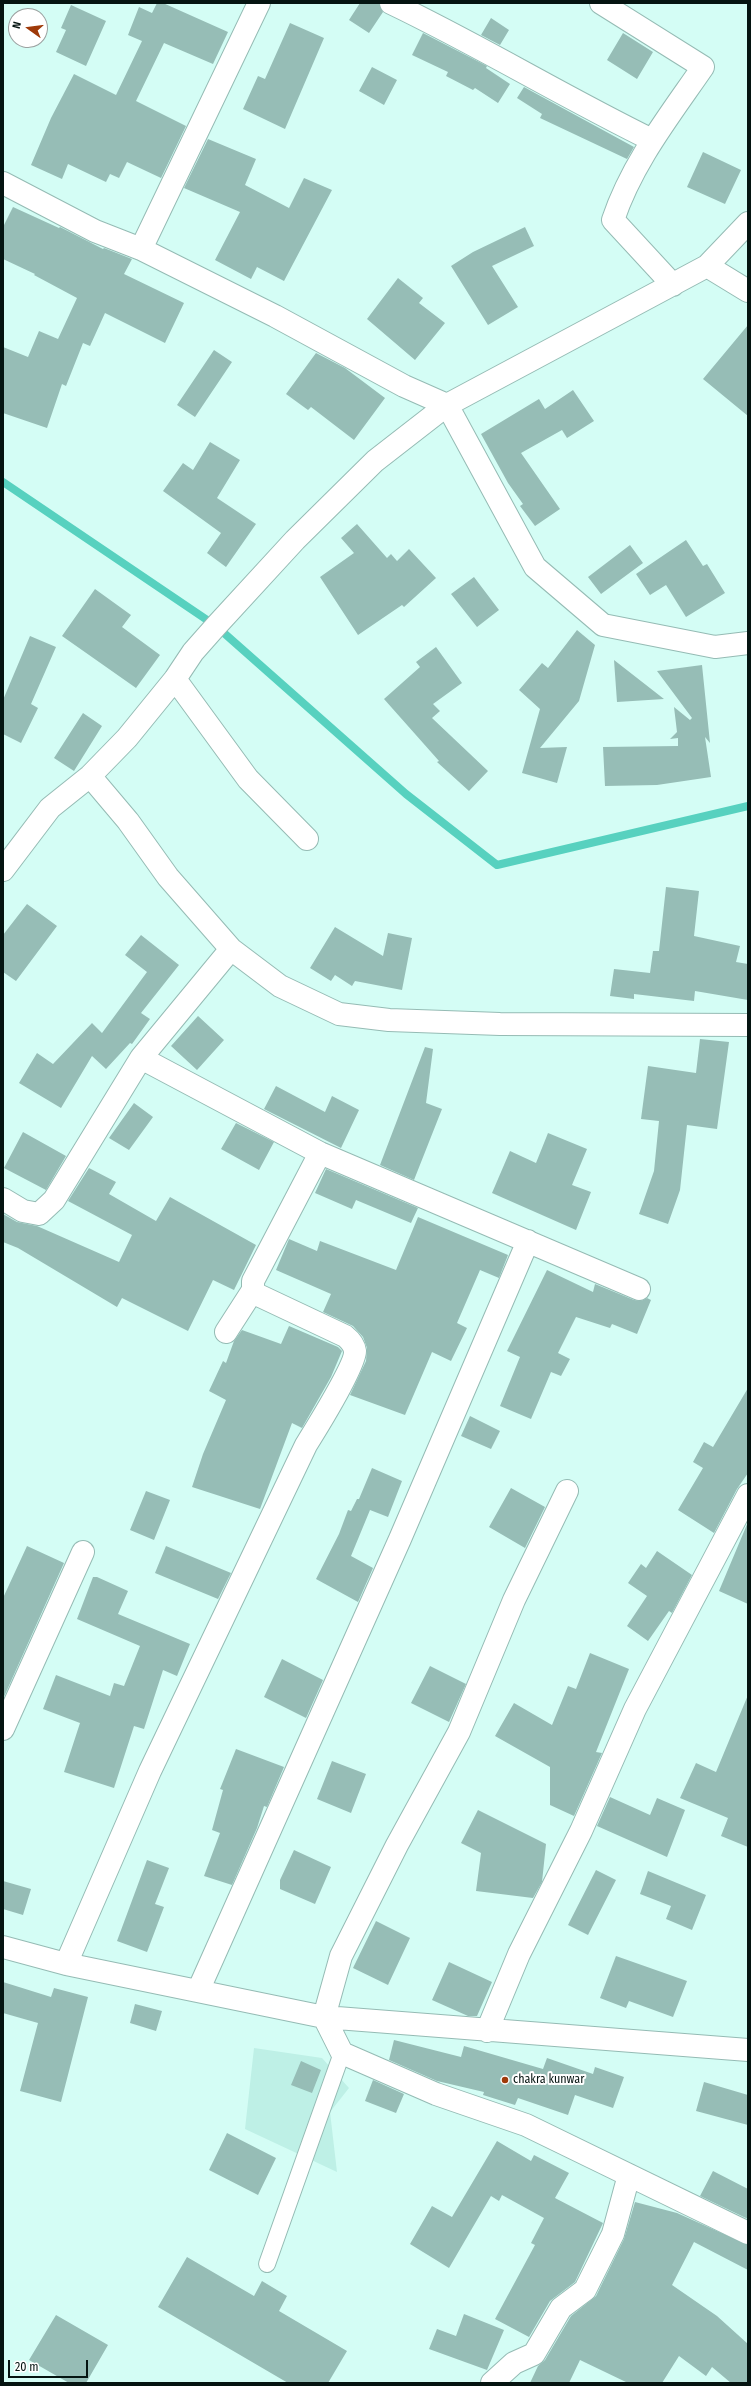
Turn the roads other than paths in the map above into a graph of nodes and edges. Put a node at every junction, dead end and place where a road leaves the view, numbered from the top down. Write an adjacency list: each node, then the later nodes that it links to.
1 (259, 3): 7 (street)
2 (390, 3): 4 (street)
3 (601, 3): 4 (street)
4 (652, 140): 9 (street)
5 (3, 183): 7 (street)
6 (748, 223): 8 (street)
7 (141, 249): 11 (street)
8 (708, 266): 9 (street); 10 (street)
9 (673, 285): 11 (street)
10 (748, 291)
11 (447, 405): 12 (street); 13 (street)
12 (748, 643)
13 (175, 679): 14 (street); 15 (street)
14 (90, 776): 16 (street); 17 (street)
15 (307, 839)
16 (3, 870)
17 (231, 949): 18 (street); 19 (street)
18 (748, 1025)
19 (141, 1058): 20 (street); 21 (street)
20 (320, 1153): 22 (street); 24 (street)
21 (3, 1199)
22 (528, 1241): 23 (street); 32 (street)
23 (639, 1289)
24 (253, 1290): 25 (street); 31 (street)
25 (226, 1332)
26 (567, 1491): 33 (street)
27 (748, 1495): 34 (street)
28 (83, 1552): 29 (street)
29 (3, 1729)
30 (3, 1947): 31 (street)
31 (66, 1964): 32 (street)
32 (198, 1991): 33 (street)
33 (324, 2017): 34 (street); 36 (street)
34 (487, 2031): 35 (street)
35 (748, 2050)
36 (342, 2053): 37 (street); 39 (lane)
37 (629, 2175): 38 (street); 40 (street)
38 (748, 2233)
39 (266, 2264)
40 (492, 2383)

